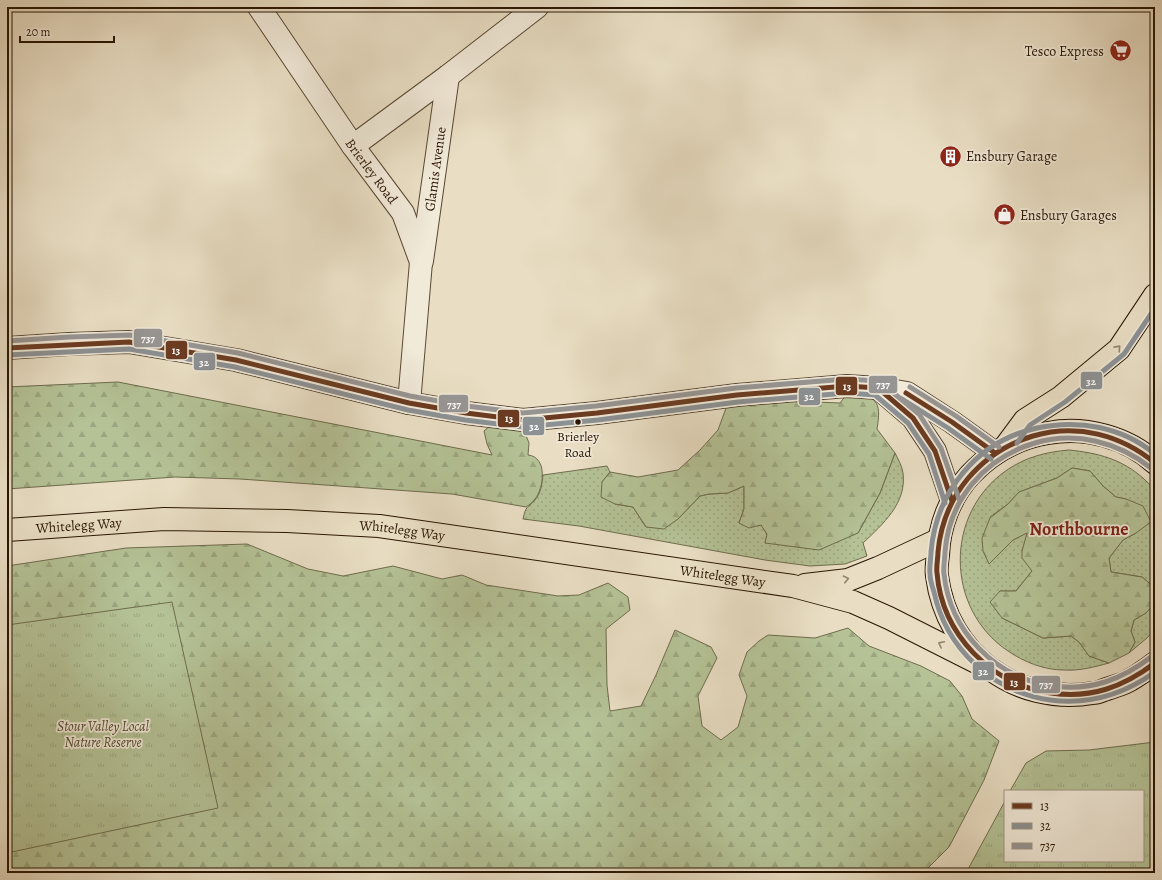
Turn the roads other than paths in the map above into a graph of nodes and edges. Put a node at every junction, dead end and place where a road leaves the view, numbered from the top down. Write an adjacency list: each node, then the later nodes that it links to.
1 (259, 7): 4 (street, Brierley Road)
2 (537, 7): 3 (street)
3 (448, 76): 4 (street); 5 (street, Glamis Avenue)
4 (353, 146): 5 (street, Brierley Road)
5 (421, 262): 9 (street, Brierley Road)
6 (1155, 295): 10 (main road, one-way to 6)
7 (7, 348): 9 (street)
8 (878, 388): 9 (street); 10 (street); 12 (street)
9 (409, 403)
10 (1000, 450): 11 (main road); 12 (main road)
11 (1155, 463)
12 (952, 501): 14 (main road)
13 (7, 530): 15 (main road, Whitelegg Way)
14 (938, 540): 15 (main road, Whitelegg Way, one-way to 14); 17 (main road)
15 (794, 586): 17 (main road, Whitelegg Way, one-way to 15)
16 (1155, 663): 17 (main road)
17 (988, 668)

